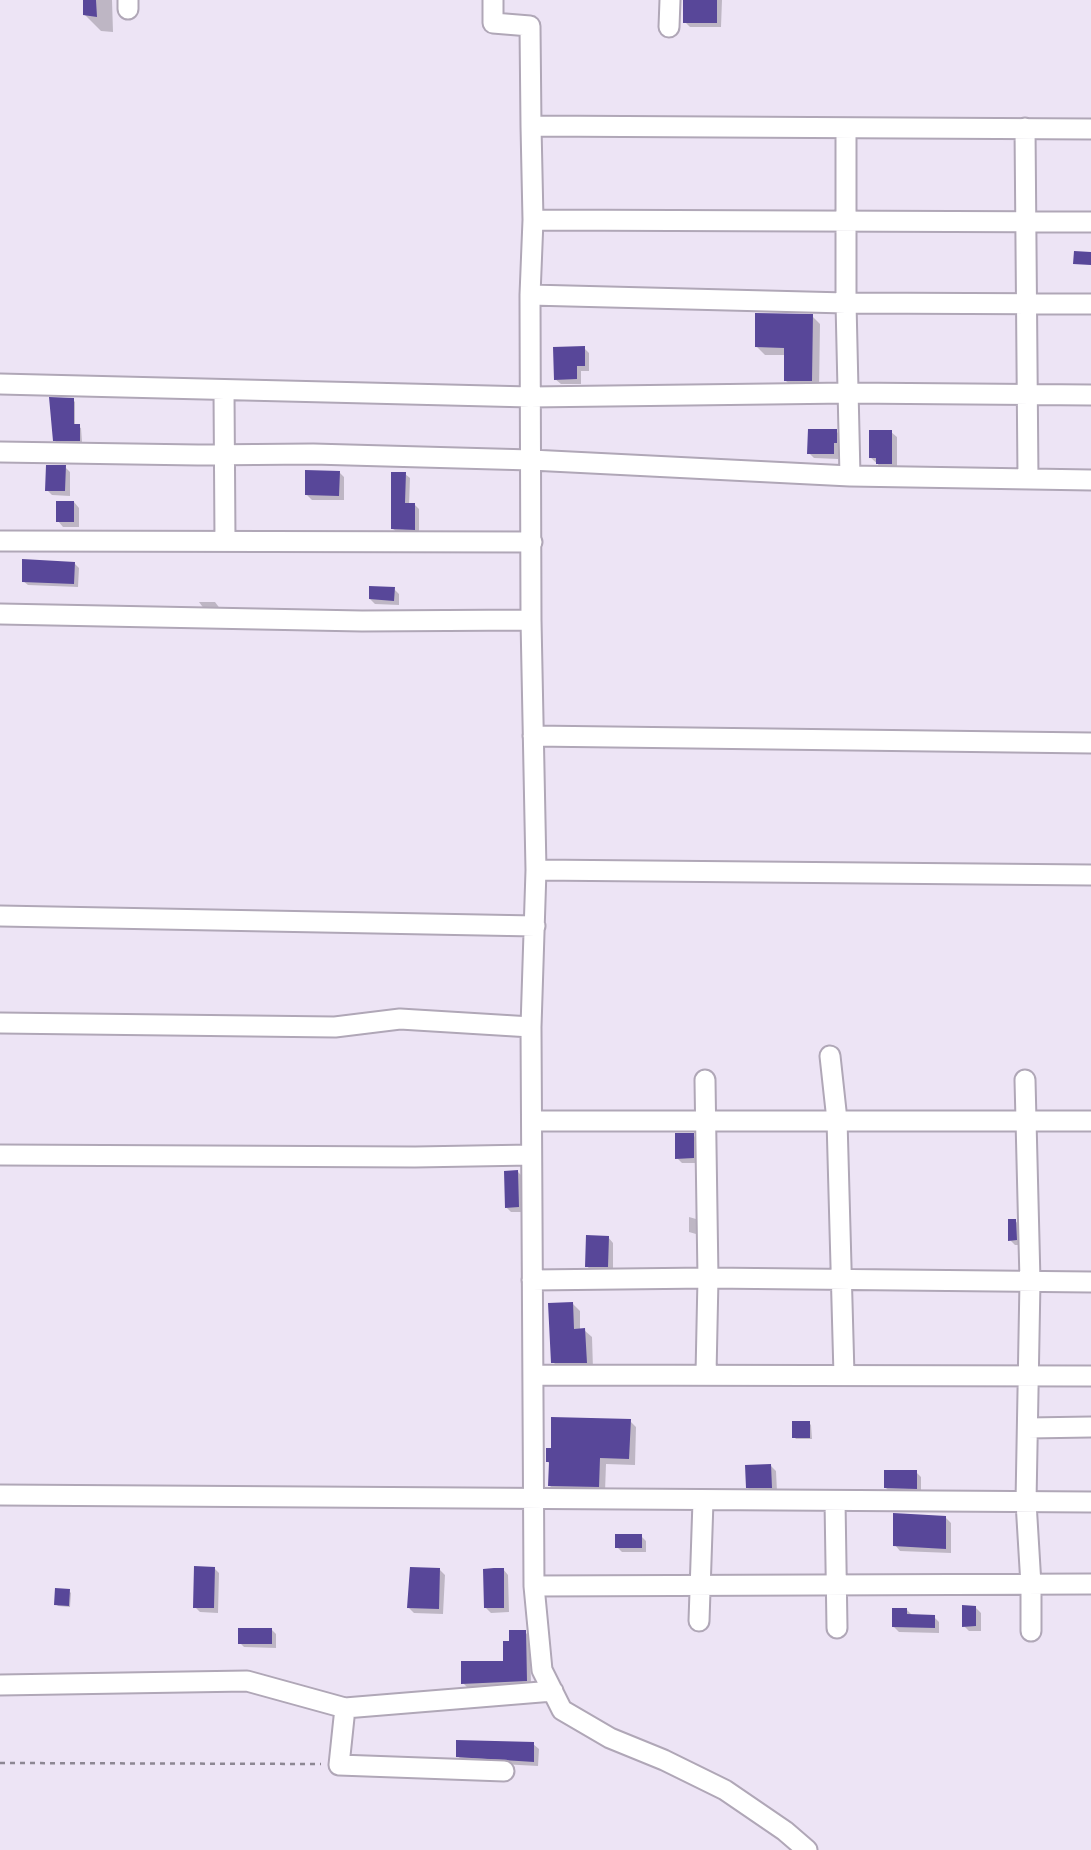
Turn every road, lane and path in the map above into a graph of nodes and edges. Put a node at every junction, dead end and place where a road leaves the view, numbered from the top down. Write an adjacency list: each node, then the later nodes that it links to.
1 (493, 0): 4 (street)
2 (670, 0): 3 (street)
3 (669, 27)
4 (531, 126): 5 (street); 8 (street)
5 (846, 128): 6 (street); 9 (street)
6 (1025, 128): 7 (street); 10 (street)
7 (1091, 129)
8 (533, 220): 9 (street); 12 (street)
9 (846, 222): 10 (street); 13 (street)
10 (1026, 222): 11 (street); 14 (street)
11 (1091, 222)
12 (530, 295): 13 (street); 21 (street)
13 (846, 303): 14 (street); 18 (street)
14 (1027, 303): 15 (street); 20 (street)
15 (1091, 304)
16 (0, 384): 17 (street)
17 (224, 391): 21 (street); 23 (street)
18 (848, 393): 20 (street); 21 (street); 25 (street)
19 (1091, 395): 20 (street)
20 (1027, 396): 26 (street)
21 (530, 397): 24 (street)
22 (0, 452): 23 (street)
23 (224, 454): 24 (street); 29 (street)
24 (531, 460): 25 (street); 30 (street)
25 (850, 476): 26 (street)
26 (1028, 479): 27 (street)
27 (1091, 480)
28 (0, 541): 29 (street)
29 (225, 541): 30 (street)
30 (532, 542): 32 (street)
31 (0, 614): 32 (street)
32 (531, 620): 33 (street)
33 (533, 736): 34 (street); 35 (street)
34 (1091, 743)
35 (536, 870): 36 (street); 38 (street)
36 (1091, 875)
37 (0, 916): 38 (street)
38 (535, 926): 40 (street)
39 (0, 1023): 40 (street)
40 (531, 1027): 46 (street)
41 (830, 1056): 45 (street)
42 (705, 1080): 44 (street)
43 (1026, 1080): 47 (street)
44 (705, 1120): 45 (street); 46 (street); 51 (street)
45 (837, 1120): 47 (street); 52 (street)
46 (531, 1121): 50 (street)
47 (1027, 1121): 48 (street); 54 (street)
48 (1091, 1121)
49 (0, 1155): 50 (street)
50 (531, 1155): 53 (street)
51 (708, 1278): 52 (street); 53 (street); 57 (street)
52 (841, 1279): 54 (street); 58 (street)
53 (532, 1280): 56 (street)
54 (1030, 1281): 55 (street); 59 (street)
55 (1091, 1282)
56 (533, 1374): 57 (street); 64 (street)
57 (706, 1374): 58 (street)
58 (844, 1376): 59 (street)
59 (1029, 1376): 60 (street); 62 (street)
60 (1091, 1376)
61 (1091, 1427): 62 (street)
62 (1028, 1428): 67 (street)
63 (0, 1495): 64 (street)
64 (533, 1500): 65 (street); 72 (street)
65 (703, 1501): 66 (street); 73 (street)
66 (835, 1501): 67 (street); 70 (street)
67 (1027, 1502): 68 (street); 71 (street)
68 (1091, 1502)
69 (1091, 1584): 71 (street)
70 (836, 1585): 71 (street); 73 (street); 75 (street)
71 (1031, 1585): 76 (street)
72 (534, 1586): 73 (street); 78 (street)
73 (700, 1586): 74 (street)
74 (699, 1621)
75 (837, 1628)
76 (1031, 1631)
77 (0, 1685): 79 (street)
78 (553, 1691): 79 (street); 83 (street)
79 (345, 1708): 81 (street)
80 (0, 1763): 81 (path)
81 (339, 1765): 82 (street)
82 (504, 1770)
83 (807, 1850)

